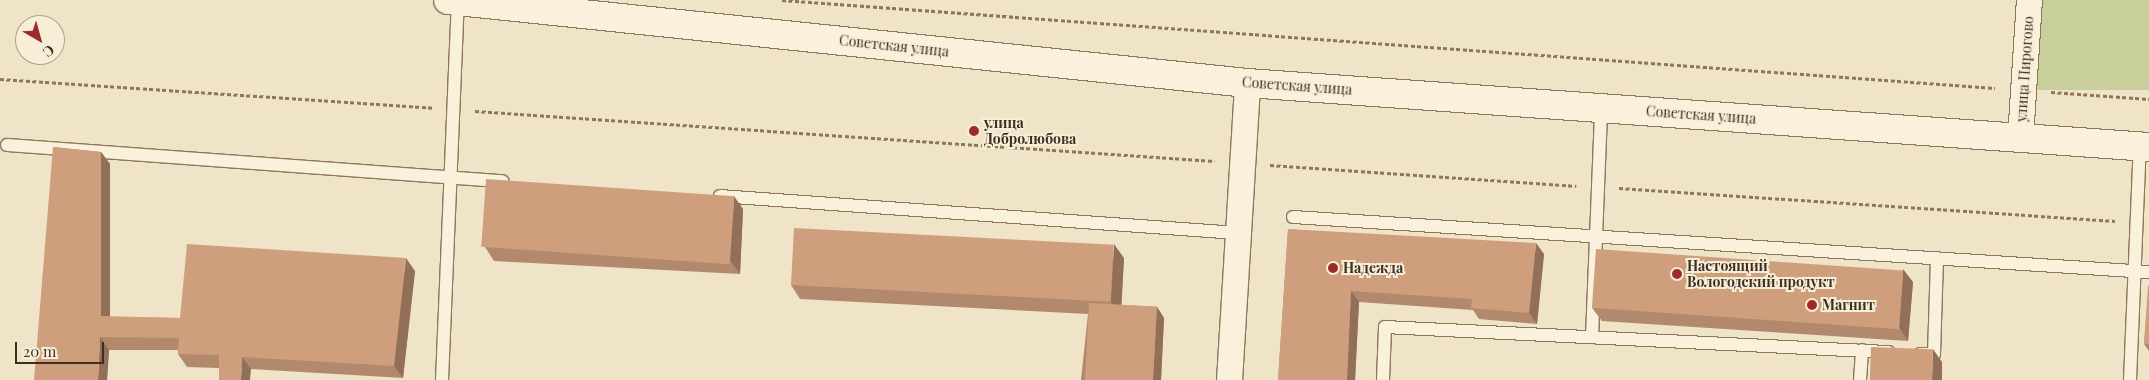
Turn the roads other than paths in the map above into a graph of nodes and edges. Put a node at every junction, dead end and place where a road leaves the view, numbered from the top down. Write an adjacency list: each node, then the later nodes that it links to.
1 (455, 0): 3 (main road, Советская улица); 8 (lane)
2 (2029, 0): 5 (street, улица Пирогово)
3 (1247, 83): 4 (main road, Советская улица); 12 (street)
4 (1601, 108): 5 (main road, Советская улица); 13 (lane)
5 (2020, 138): 7 (main road, Советская улица)
6 (7, 145): 8 (lane)
7 (2145, 146): 15 (lane)
8 (451, 177): 9 (lane); 19 (lane)
9 (521, 182)
10 (710, 195): 12 (lane)
11 (1293, 217): 13 (lane)
12 (1238, 233): 20 (street)
13 (1596, 236): 14 (lane); 17 (lane)
14 (1937, 258): 15 (lane); 18 (lane)
15 (2135, 271): 16 (lane); 23 (lane)
16 (2149, 272)
17 (1592, 338): 18 (lane); 21 (lane)
18 (1862, 350): 22 (lane)
19 (442, 380)
20 (1229, 380)
21 (1383, 380)
22 (1860, 380)
23 (2130, 380)

